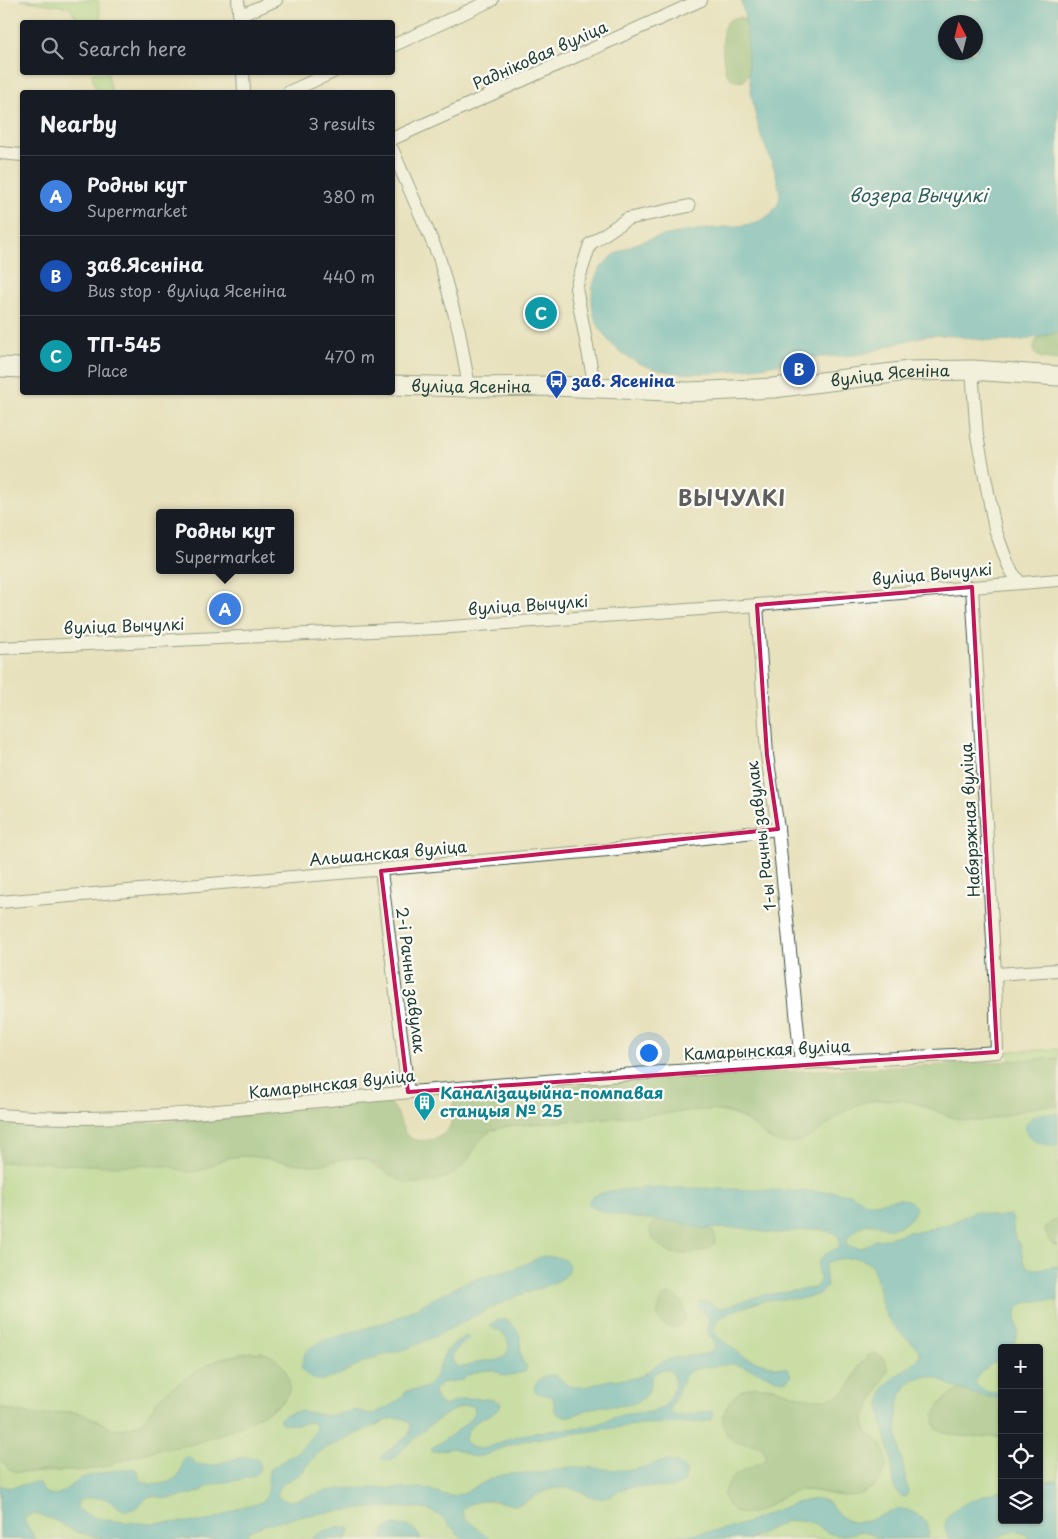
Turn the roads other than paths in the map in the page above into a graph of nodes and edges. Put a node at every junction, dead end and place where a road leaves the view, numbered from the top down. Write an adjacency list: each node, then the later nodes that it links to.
1 (238, 0): 5 (street)
2 (276, 0): 5 (street)
3 (492, 0): 6 (street)
4 (701, 0): 11 (street, Радніковая вуліца)
5 (240, 19)
6 (395, 45)
7 (243, 75): 9 (street)
8 (326, 75): 10 (street)
9 (244, 90)
10 (293, 90)
11 (395, 138)
12 (0, 153): 13 (street)
13 (20, 155)
14 (395, 156): 21 (street)
15 (690, 206): 22 (street)
16 (0, 367): 17 (street)
17 (20, 368)
18 (972, 370): 19 (street, вуліца Ясеніна); 22 (street, вуліца Ясеніна); 24 (street)
19 (1058, 376)
20 (395, 385): 21 (street, вуліца Ясеніна)
21 (469, 388): 22 (street, вуліца Ясеніна)
22 (595, 388)
23 (1058, 580): 24 (street, вуліца Вычулкі)
24 (1020, 583): 25 (street, вуліца Вычулкі)
25 (972, 587): 26 (street, вуліца Вычулкі); 32 (street, Набярэжная вуліца)
26 (757, 605): 27 (street, вуліца Вычулкі); 28 (street, 1-ы Рачны завулак)
27 (0, 648)
28 (778, 829): 29 (street, Альшанская вуліца); 34 (street, 1-ы Рачны завулак)
29 (381, 870): 30 (street, Альшанская вуліца); 35 (street, 2-і Рачны завулак)
30 (0, 902)
31 (1058, 970): 32 (street)
32 (995, 974): 33 (street, Набярэжная вуліца)
33 (997, 1052): 34 (street, Камарынская вуліца)
34 (801, 1063): 35 (street, Камарынская вуліца)
35 (408, 1092): 36 (street, Камарынская вуліца)
36 (0, 1116)

